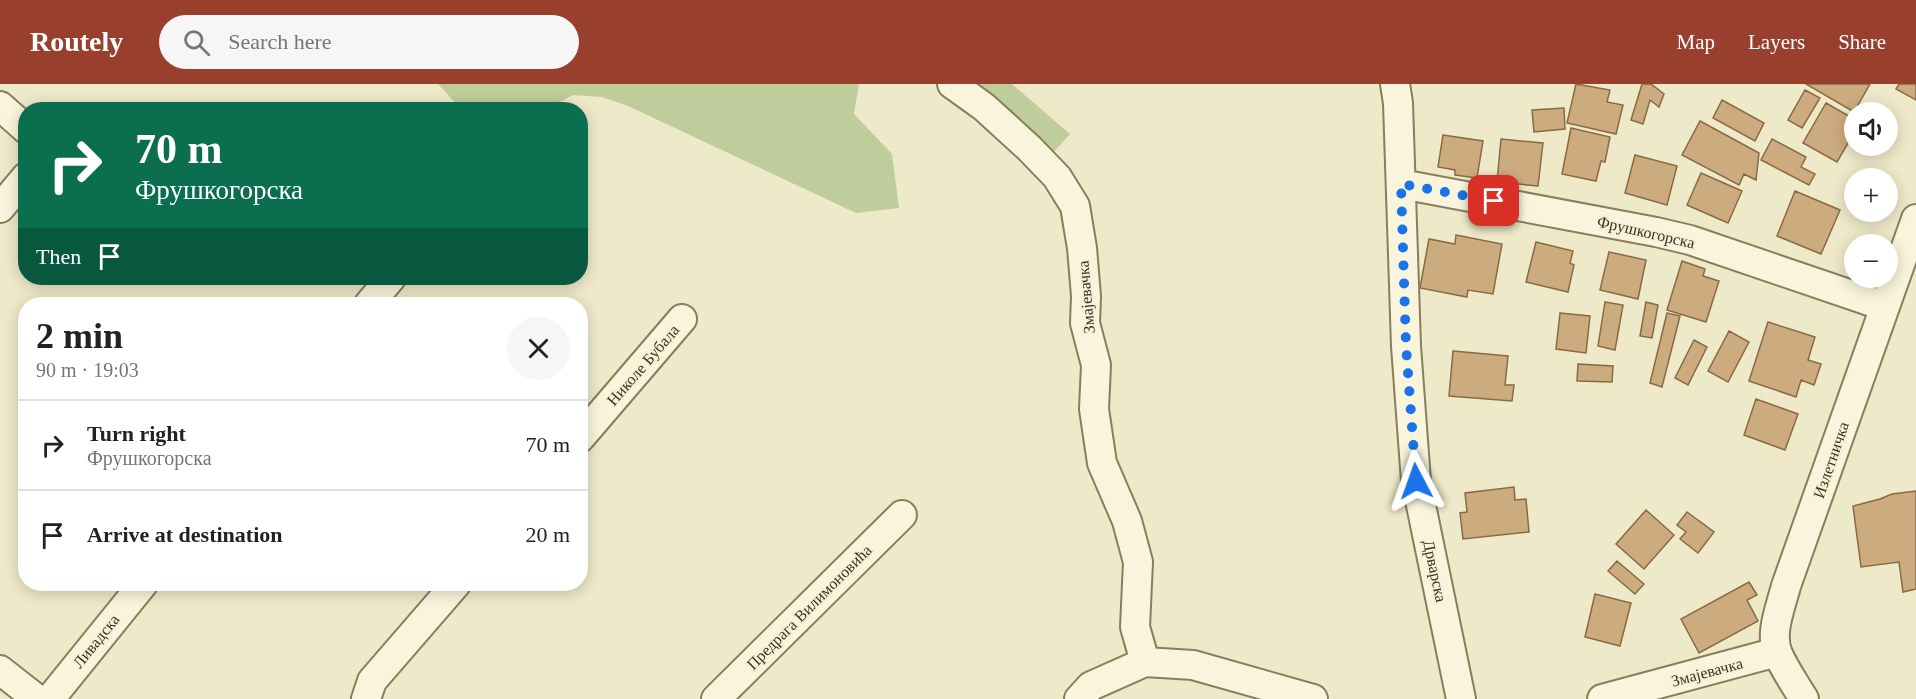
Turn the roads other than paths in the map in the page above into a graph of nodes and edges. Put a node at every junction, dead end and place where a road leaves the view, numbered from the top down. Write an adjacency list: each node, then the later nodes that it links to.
1 (952, 84): 18 (street, Змајевачка)
2 (1395, 84): 5 (street, Дрварска)
3 (0, 106): 4 (street)
4 (18, 122)
5 (1401, 184): 11 (street, Фрушкогорска); 26 (street, Дрварска)
6 (18, 187): 7 (street)
7 (0, 208)
8 (1916, 219): 11 (street, Излетничка)
9 (385, 285): 10 (street)
10 (375, 297)
11 (1884, 306): 17 (street, Излетничка)
12 (682, 319): 13 (street, Николе Бубала)
13 (588, 429)
14 (902, 515): 23 (street, Предрага Вилимоновића)
15 (137, 591): 21 (street, Ливадска)
16 (450, 591): 22 (street)
17 (1777, 652): 27 (street, Змајевачка); 28 (street, Излетничка)
18 (1145, 662): 24 (street); 25 (street)
19 (0, 670): 20 (street)
20 (37, 699)
21 (50, 699)
22 (366, 699)
23 (716, 699)
24 (1079, 699)
25 (1313, 699)
26 (1461, 699)
27 (1602, 699)
28 (1804, 699)

